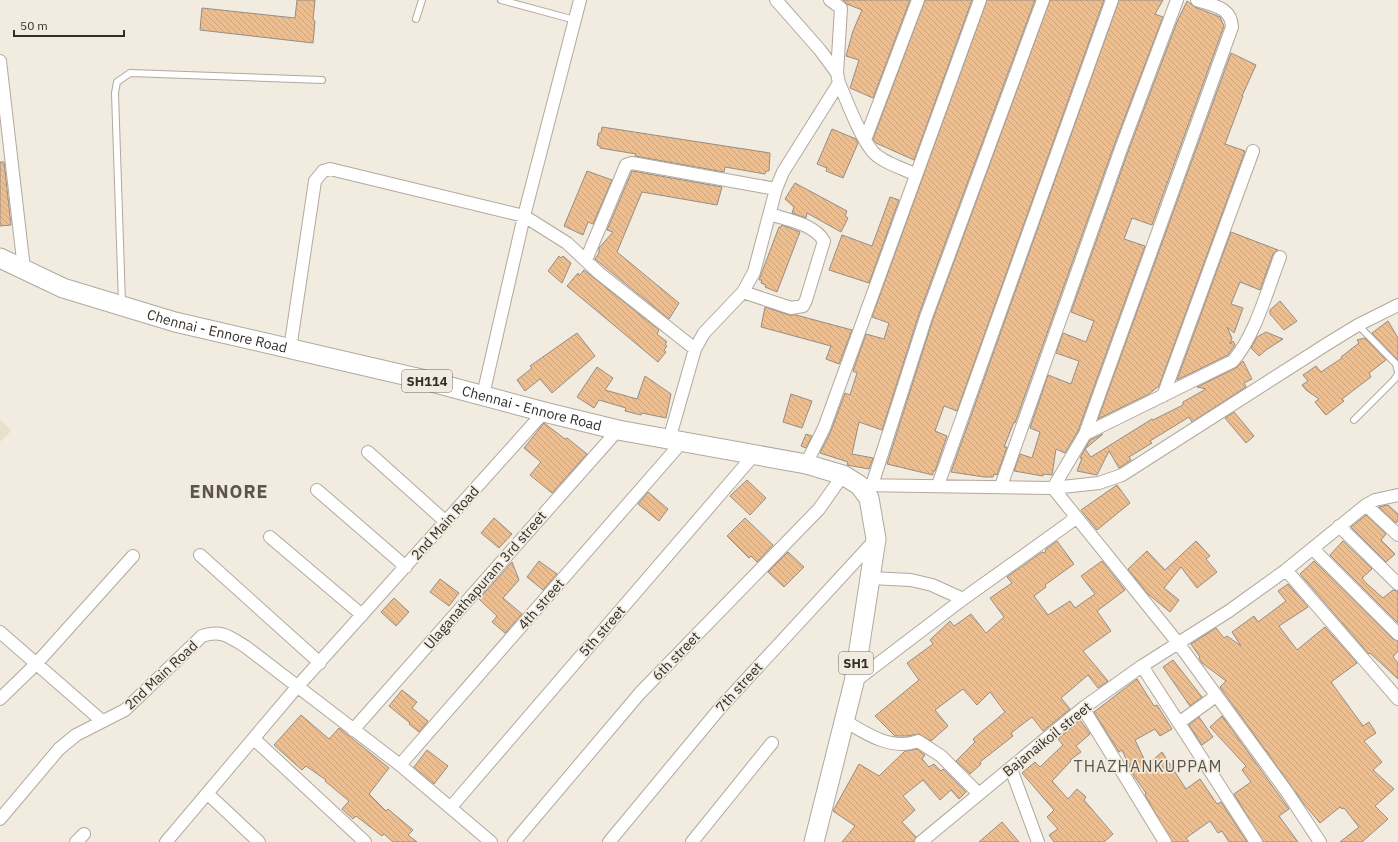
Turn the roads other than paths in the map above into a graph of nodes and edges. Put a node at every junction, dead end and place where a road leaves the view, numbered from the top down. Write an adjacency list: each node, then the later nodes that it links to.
1 (422, 0): 13 (lane)
2 (501, 0): 14 (lane)
3 (580, 0): 14 (street)
4 (776, 0): 16 (street)
5 (830, 0): 12 (street)
6 (918, 0): 18 (street)
7 (980, 0): 20 (street)
8 (1043, 0): 46 (street)
9 (1112, 0): 47 (street)
10 (1177, 0): 48 (street)
11 (1197, 0): 40 (street)
12 (842, 4): 16 (street)
13 (416, 19)
14 (575, 20): 23 (street)
15 (0, 69): 27 (street)
16 (838, 78): 18 (street); 21 (street)
17 (322, 80): 30 (lane)
18 (865, 140): 20 (street)
19 (1252, 151): 36 (street)
20 (916, 175): 44 (street)
21 (776, 189): 22 (street); 26 (street)
22 (770, 214): 28 (street); 28 (street)
23 (524, 216): 26 (street); 32 (street); 35 (street)
24 (1280, 257): 36 (street)
25 (0, 258): 27 (main road, Chennai - Ennore Road / SH114)
26 (586, 260): 33 (street)
27 (24, 269): 30 (main road, Chennai - Ennore Road / SH114)
28 (743, 292): 33 (street)
29 (1398, 305): 31 (street)
30 (122, 307): 32 (main road, Chennai - Ennore Road / SH114)
31 (1358, 325): 34 (lane); 49 (street)
32 (290, 349): 35 (main road, Chennai - Ennore Road / SH114)
33 (695, 349): 41 (street)
34 (1398, 373): 38 (lane)
35 (483, 395): 37 (main road, Chennai - Ennore Road / SH114)
36 (1163, 396): 40 (street)
37 (544, 412): 39 (main road, Chennai - Ennore Road / SH114); 54 (street, 2nd Main Road)
38 (1354, 420)
39 (618, 430): 41 (main road, Chennai - Ennore Road / SH114); 83 (street, Ulaganathapuram 3rd street)
40 (1085, 434): 49 (street)
41 (676, 441): 43 (main road, Chennai - Ennore Road / SH114); 86 (street, 4th street)
42 (368, 452): 54 (street)
43 (753, 456): 44 (main road, Chennai - Ennore Road / SH114); 90 (street, 5th street)
44 (806, 464): 45 (main road, Chennai - Ennore Road / SH114)
45 (843, 475): 46 (main road, Chennai - Ennore Road / SH114); 97 (street, 6th street)
46 (866, 485): 47 (street); 58 (main road, SH1)
47 (938, 485): 48 (street)
48 (1001, 486): 49 (street)
49 (1053, 488): 53 (street)
50 (317, 490): 62 (street)
51 (1398, 495): 52 (street, Bajanaikoil street)
52 (1366, 505): 55 (street, Bajanaikoil street); 56 (street)
53 (1076, 518): 66 (street); 70 (street)
54 (446, 522): 62 (street, 2nd Main Road)
55 (1339, 526): 59 (street, Bajanaikoil street); 65 (street)
56 (1398, 535)
57 (270, 537): 67 (street)
58 (876, 539): 64 (main road, SH1); 98 (street, 7th street)
59 (1313, 549): 63 (street, Bajanaikoil street); 69 (street)
60 (200, 555): 71 (street)
61 (133, 556): 72 (street)
62 (406, 567): 67 (street, 2nd Main Road)
63 (1286, 570): 70 (street, Bajanaikoil street); 78 (street)
64 (870, 578): 66 (street); 74 (main road, SH1)
65 (1398, 584)
66 (963, 599): 74 (street)
67 (362, 615): 71 (street, 2nd Main Road)
68 (0, 632): 72 (street)
69 (1398, 634)
70 (1178, 643): 73 (street, Bajanaikoil street); 76 (street)
71 (320, 663): 75 (street, 2nd Main Road)
72 (36, 664): 77 (street); 80 (street)
73 (1142, 666): 79 (street, Bajanaikoil street); 82 (street)
74 (854, 682): 81 (main road, SH1)
75 (297, 687): 80 (street, 2nd Main Road); 83 (street); 84 (street, 2nd Main Road)
76 (1216, 696): 82 (street); 92 (street)
77 (0, 699)
78 (1398, 699)
79 (1083, 708): 87 (street, Bajanaikoil street); 103 (street)
80 (102, 721): 91 (street, 2nd Main Road)
81 (845, 721): 89 (street); 100 (main road, SH1)
82 (1180, 722): 104 (street)
83 (353, 730): 86 (street)
84 (254, 739): 88 (street, 2nd Main Road); 95 (street)
85 (772, 743): 99 (street)
86 (400, 765): 90 (street)
87 (1011, 769): 89 (street, Bajanaikoil street); 102 (street)
88 (208, 794): 93 (street, 2nd Main Road); 94 (street)
89 (979, 794): 101 (street, Bajanaikoil street)
90 (451, 807): 96 (street)
91 (0, 819)
92 (1317, 841)
93 (166, 842)
94 (259, 842)
95 (365, 842)
96 (491, 842)
97 (514, 842)
98 (609, 842)
99 (692, 842)
100 (814, 842)
101 (921, 842)
102 (1038, 842)
103 (1165, 842)
104 (1256, 842)

